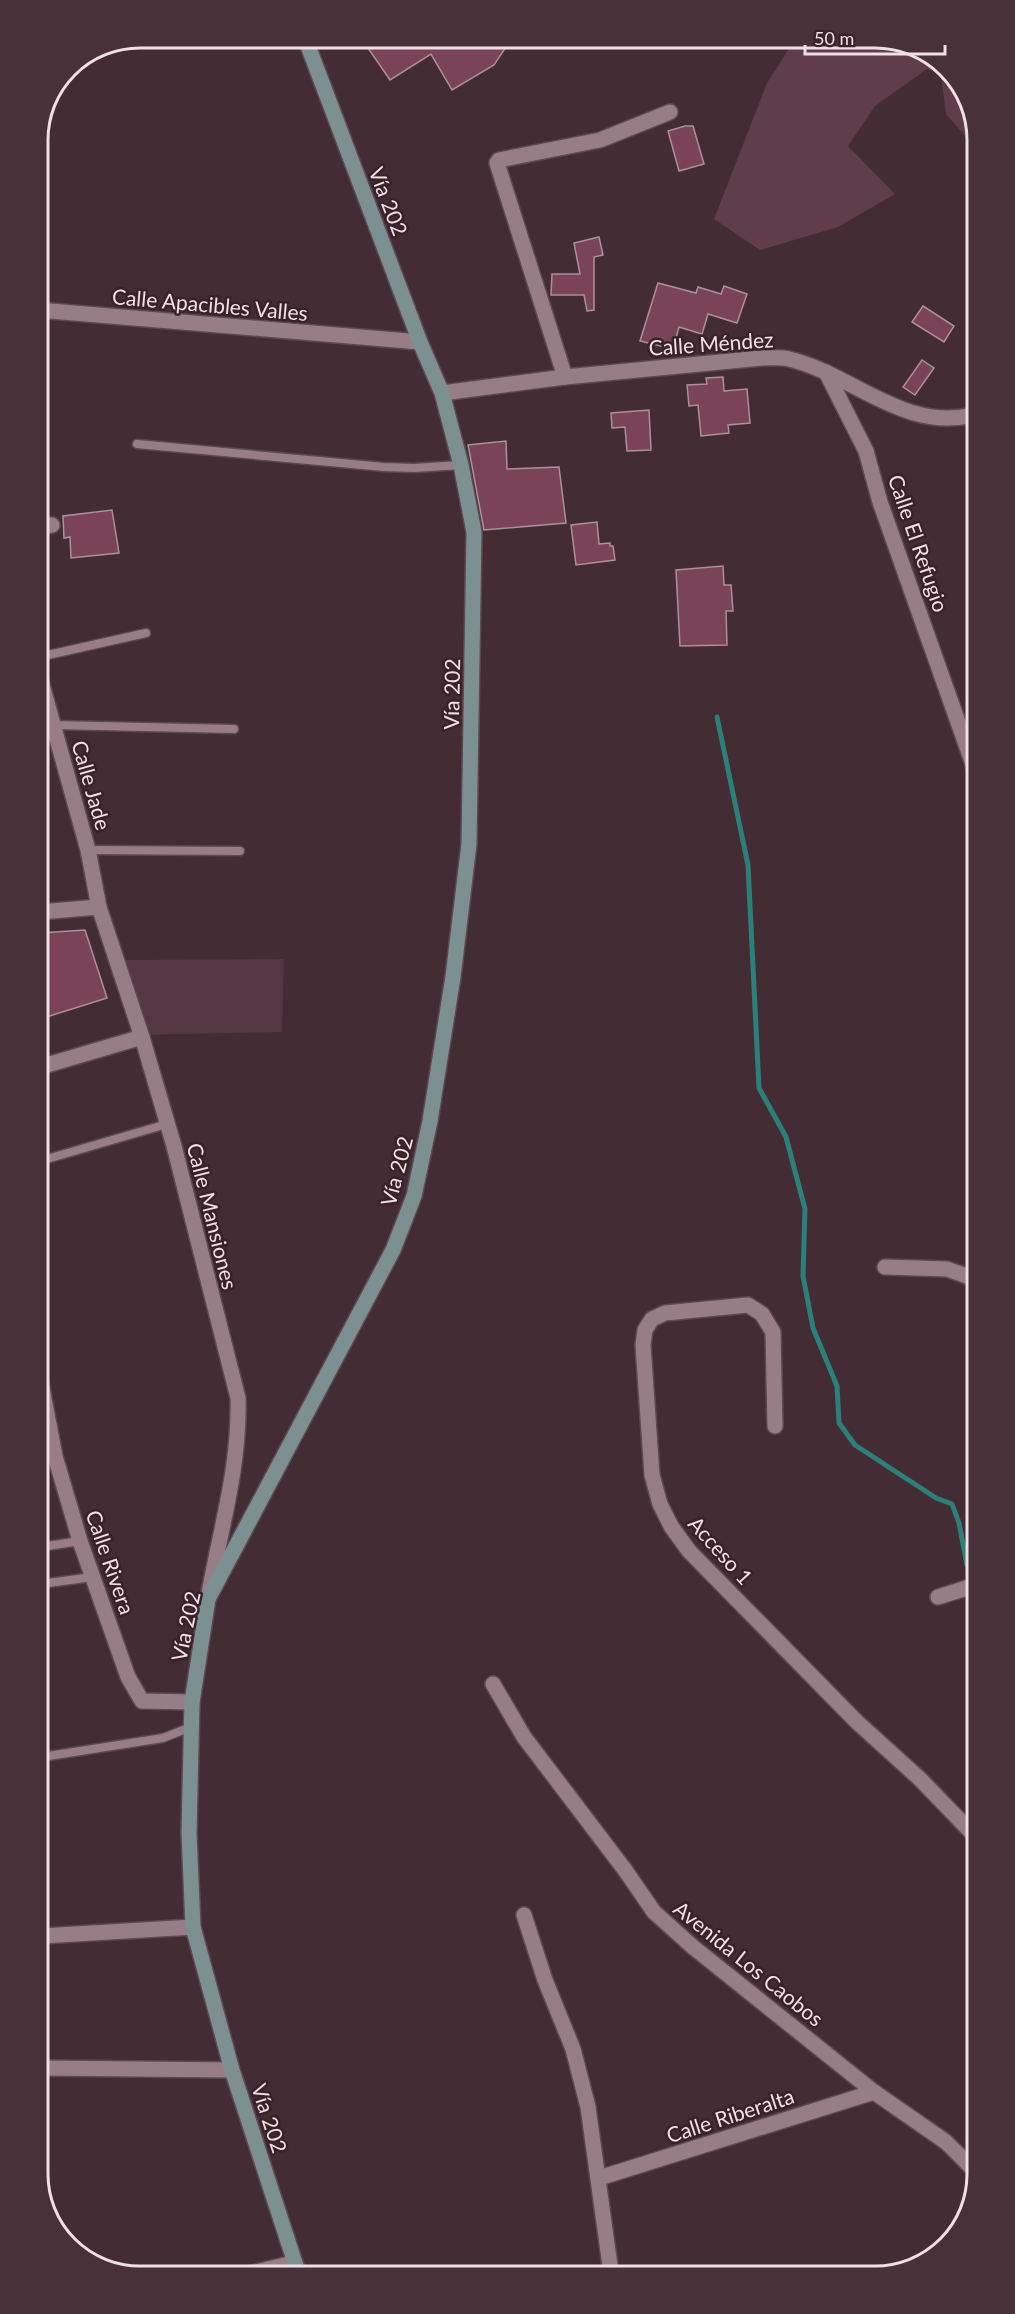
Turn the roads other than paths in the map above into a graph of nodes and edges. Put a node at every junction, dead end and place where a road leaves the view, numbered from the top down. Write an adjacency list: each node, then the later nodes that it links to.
1 (309, 48): 4 (main road, Vía 202)
2 (670, 112): 6 (street)
3 (48, 311): 4 (street, Calle Apacibles Valles)
4 (420, 342): 7 (main road, Vía 202)
5 (826, 372): 6 (street, Calle Méndez); 8 (street, Calle Méndez); 16 (street, Calle El Refugio)
6 (566, 377): 7 (street, Calle Méndez)
7 (442, 393): 10 (main road, Vía 202)
8 (967, 416)
9 (137, 444): 10 (lane)
10 (461, 465): 35 (main road, Vía 202)
11 (146, 633): 12 (lane)
12 (48, 655)
13 (48, 707): 14 (street, Calle Jade)
14 (53, 725): 15 (lane); 17 (street, Calle Jade)
15 (234, 729)
16 (967, 746)
17 (88, 849): 18 (lane); 19 (street, Calle Jade)
18 (240, 851)
19 (99, 907): 20 (street); 21 (street, Calle Mansiones)
20 (48, 911)
21 (142, 1037): 22 (street); 23 (street, Calle Mansiones)
22 (48, 1065)
23 (167, 1124): 24 (lane); 35 (street, Calle Mansiones)
24 (48, 1159)
25 (885, 1267): 26 (street)
26 (967, 1276)
27 (775, 1426): 40 (street, Acceso 1)
28 (48, 1457): 29 (street, Calle Rivera)
29 (80, 1541): 30 (lane); 31 (street, Calle Rivera)
30 (48, 1546)
31 (92, 1577): 32 (lane); 37 (street, Calle Rivera)
32 (48, 1583)
33 (967, 1588): 34 (street)
34 (938, 1597)
35 (208, 1599): 37 (main road, Vía 202)
36 (493, 1684): 46 (street, Avenida Los Caobos)
37 (192, 1702): 38 (main road, Vía 202)
38 (191, 1727): 39 (lane); 42 (main road, Vía 202)
39 (48, 1756)
40 (967, 1828)
41 (524, 1915): 48 (street)
42 (193, 1927): 43 (street); 45 (main road, Vía 202)
43 (48, 1936)
44 (48, 2068): 45 (street)
45 (232, 2070): 49 (main road, Vía 202)
46 (874, 2091): 47 (street, Avenida Los Caobos); 48 (street, Calle Riberalta)
47 (967, 2163)
48 (599, 2178): 52 (street)
49 (295, 2259): 50 (lane); 51 (main road, Vía 202)
50 (266, 2266)
51 (297, 2266)
52 (610, 2266)

